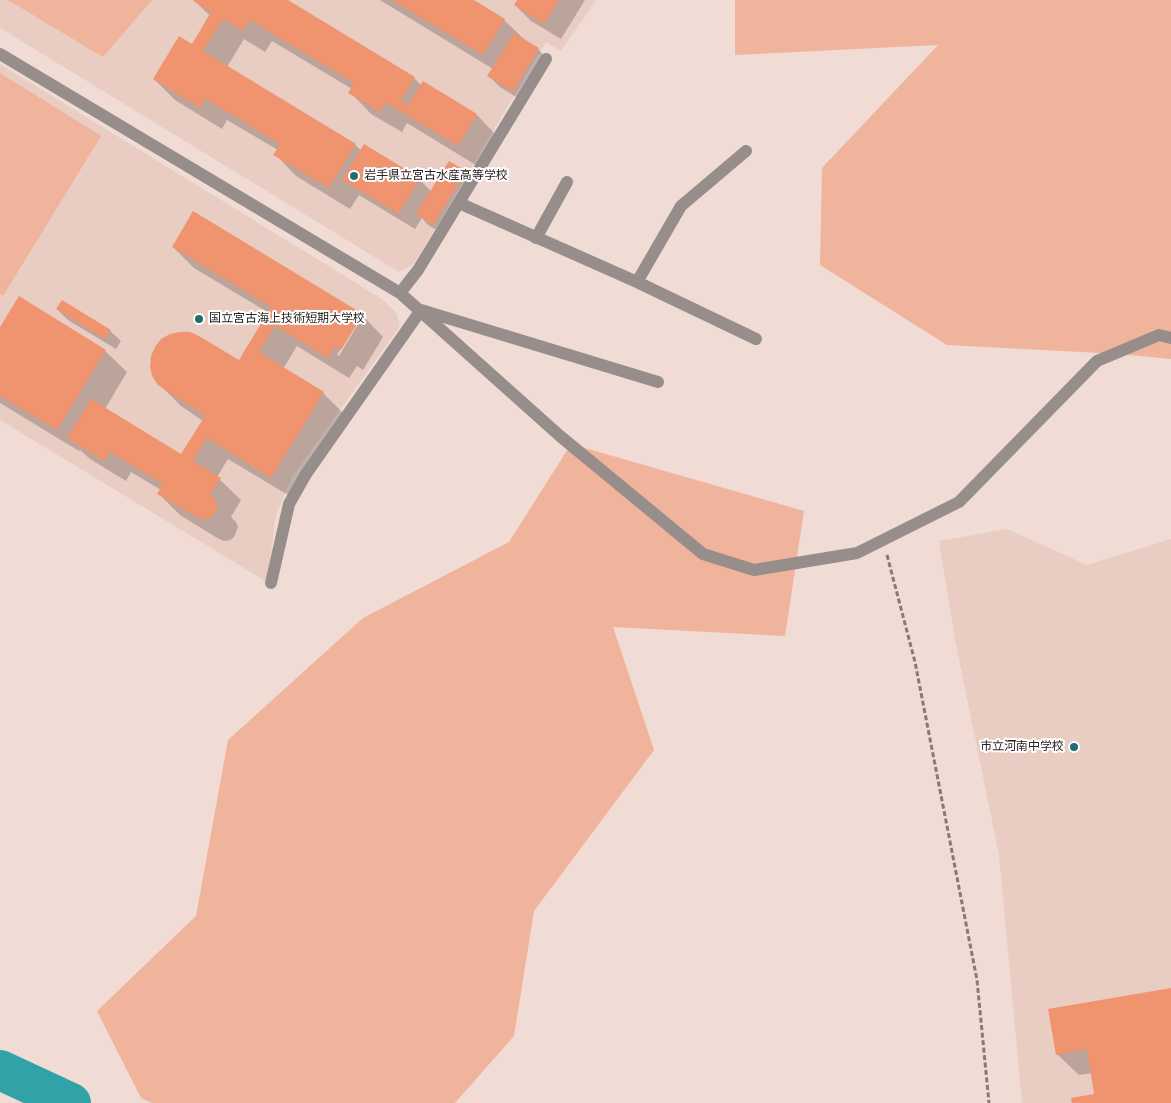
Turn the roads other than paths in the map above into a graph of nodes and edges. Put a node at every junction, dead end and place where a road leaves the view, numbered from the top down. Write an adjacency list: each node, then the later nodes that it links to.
1 (0, 54): 8 (street)
2 (546, 60): 5 (street)
3 (746, 151): 7 (street)
4 (567, 182): 6 (street)
5 (459, 203): 6 (street); 8 (street)
6 (536, 238): 7 (street)
7 (637, 282): 11 (street)
8 (400, 293): 9 (street)
9 (421, 310): 10 (street); 12 (street); 13 (street)
10 (1171, 338)
11 (756, 339)
12 (658, 382)
13 (271, 583)

